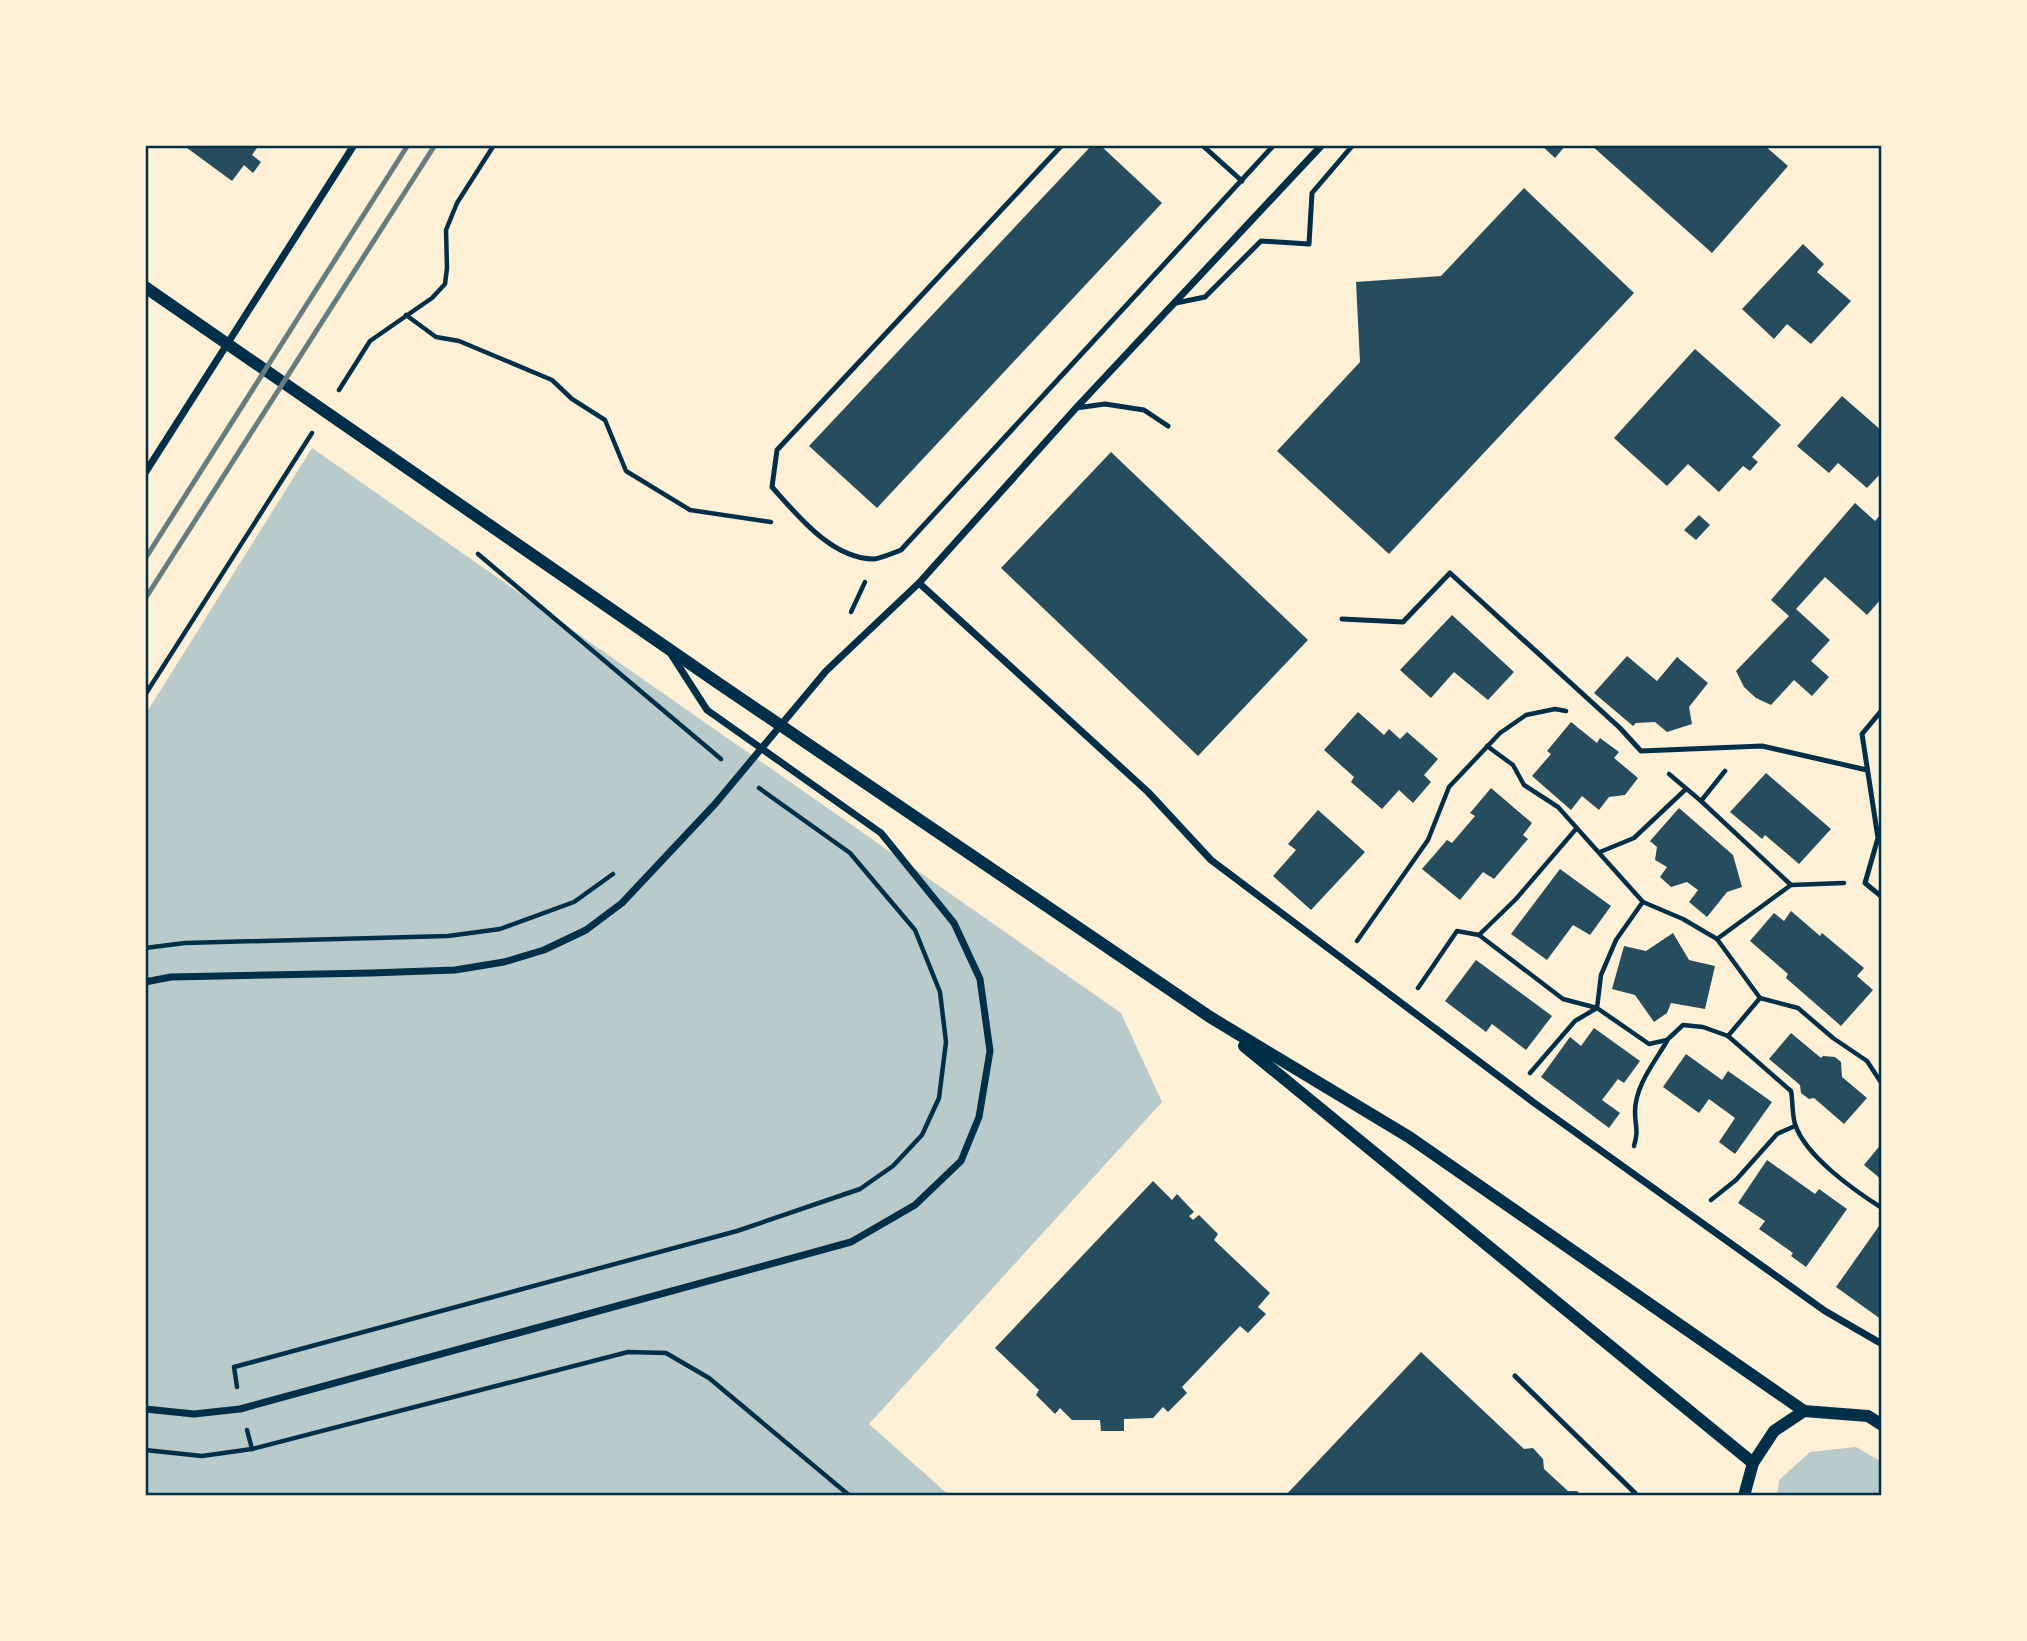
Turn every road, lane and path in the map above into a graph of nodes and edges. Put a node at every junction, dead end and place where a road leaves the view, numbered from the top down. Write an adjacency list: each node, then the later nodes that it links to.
1 (354, 145): 13 (street)
2 (1062, 145): 14 (lane)
3 (1202, 145): 7 (lane)
4 (1274, 145): 7 (lane)
5 (1322, 145): 9 (street)
6 (1353, 145): 9 (lane)
7 (1242, 181): 16 (lane)
8 (145, 287): 20 (street)
9 (1176, 303): 11 (street)
10 (406, 315): 14 (path)
11 (1076, 408): 12 (lane); 17 (street)
12 (1168, 426)
13 (145, 473)
14 (809, 528): 16 (lane)
15 (478, 554): 23 (path)
16 (876, 559): 18 (path)
17 (919, 583): 41 (street); 42 (street)
18 (849, 616)
19 (1342, 619): 22 (lane)
20 (668, 649): 46 (street); 58 (street)
21 (1882, 710): 28 (lane)
22 (1608, 717): 24 (path); 25 (lane)
23 (692, 737)
24 (1487, 746): 31 (path); 41 (path)
25 (1746, 746): 28 (lane); 35 (path)
26 (726, 759): 27 (path)
27 (717, 769)
28 (1867, 770): 34 (lane)
29 (755, 786): 58 (path)
30 (1686, 789): 32 (path)
31 (1576, 830): 32 (path); 38 (path)
32 (1600, 852): 37 (path)
33 (617, 871): 40 (path)
34 (1865, 883): 35 (path); 36 (lane)
35 (1791, 885): 39 (path)
36 (1882, 897)
37 (1643, 902): 39 (path); 45 (path)
38 (1479, 935): 44 (path); 45 (path)
39 (1717, 939): 43 (path)
40 (145, 948)
41 (1343, 959): 44 (street)
42 (145, 982)
43 (1760, 998): 47 (path); 49 (path)
44 (1406, 1006): 50 (street)
45 (1597, 1008): 48 (path); 50 (path)
46 (1210, 1017): 59 (street); 63 (street)
47 (1728, 1036): 48 (path); 51 (path)
48 (1667, 1040): 52 (path)
49 (1882, 1084)
50 (1516, 1090): 52 (street)
51 (1796, 1126): 53 (path); 54 (path)
52 (1628, 1170): 54 (street)
53 (1882, 1208)
54 (1691, 1216): 55 (street)
55 (1882, 1344)
56 (1515, 1376): 65 (lane)
57 (145, 1409): 58 (street)
58 (240, 1409): 61 (path)
59 (1804, 1411): 60 (street); 63 (street)
60 (1882, 1425)
61 (252, 1449): 62 (path); 64 (path)
62 (145, 1450)
63 (1753, 1463): 66 (street)
64 (850, 1496)
65 (1635, 1496)
66 (1744, 1496)

